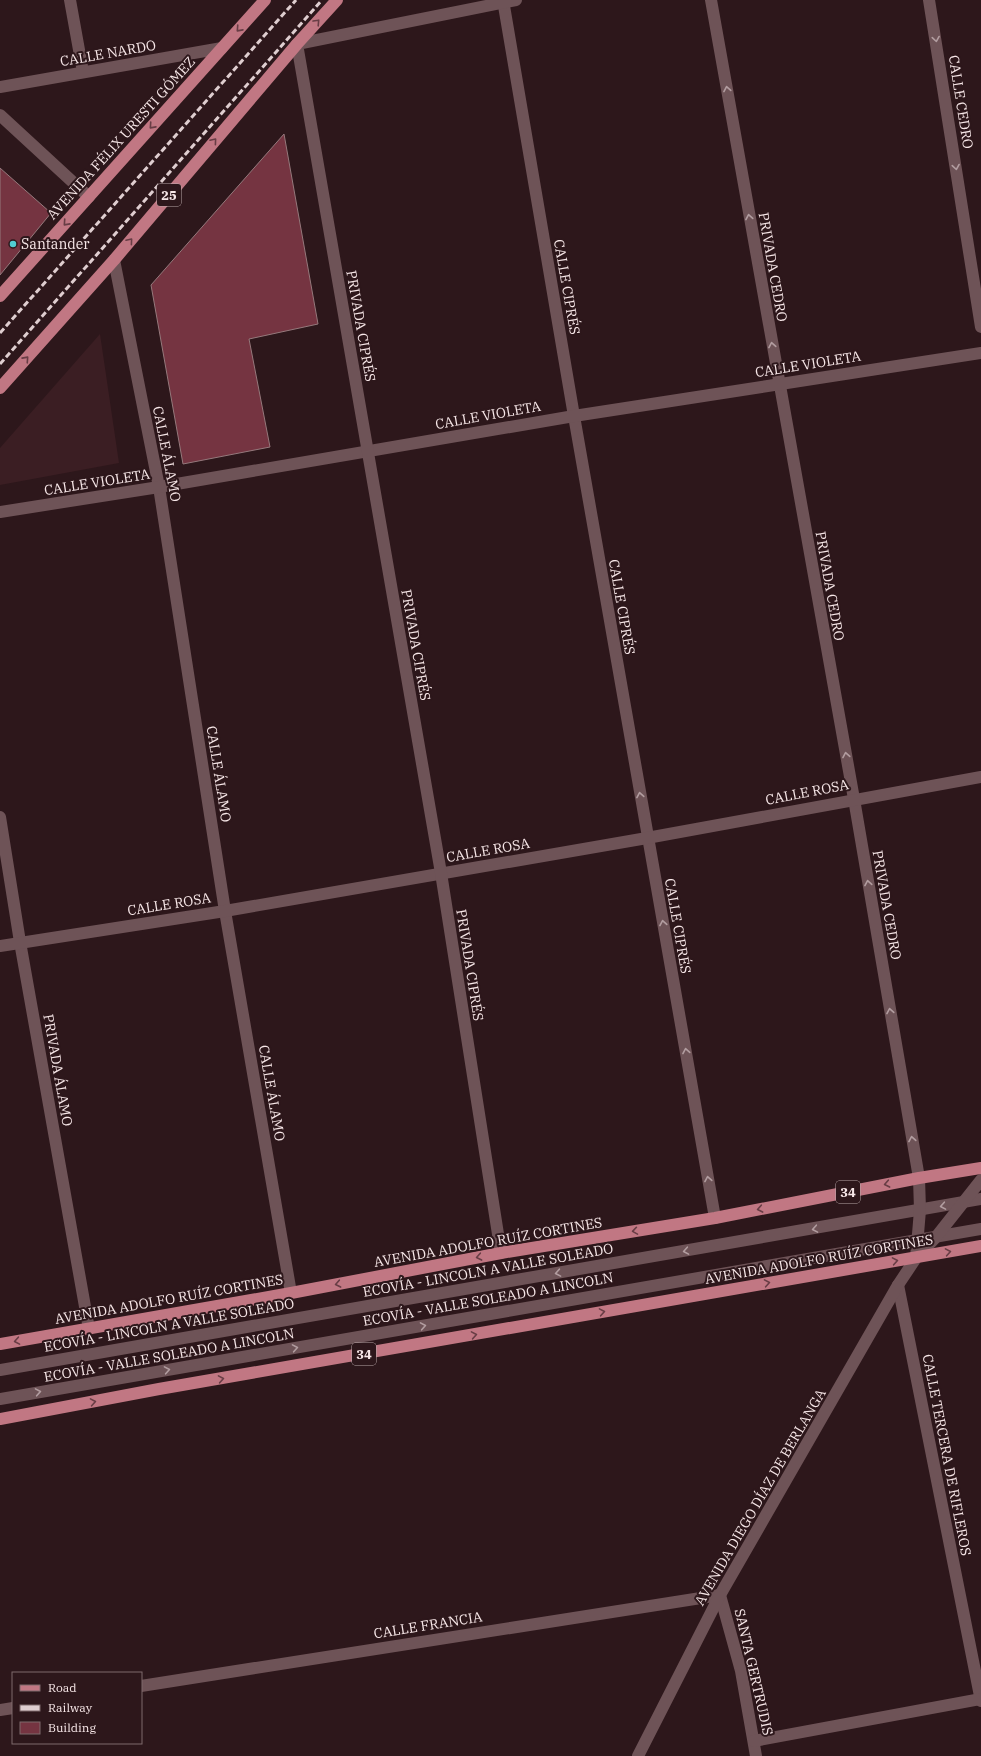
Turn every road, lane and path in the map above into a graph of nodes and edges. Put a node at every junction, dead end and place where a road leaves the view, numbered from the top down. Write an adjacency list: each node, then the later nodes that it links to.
1 (70, 0): 9 (street)
2 (265, 0): 8 (main road, AVENIDA FÉLIX URESTI GÓMEZ, one-way to 8)
3 (337, 0): 7 (main road, 25, one-way to 3)
4 (711, 0): 17 (street, PRIVADA CEDRO, one-way to 4)
5 (929, 0): 15 (street, CALLE CEDRO, one-way to 15)
6 (508, 1): 7 (street); 19 (street, CALLE CIPRÉS)
7 (297, 44): 13 (main road, 25, one-way to 7); 20 (street, PRIVADA CIPRÉS)
8 (222, 48): 9 (street, CALLE NARDO); 12 (main road, AVENIDA FÉLIX URESTI GÓMEZ, one-way to 12)
9 (83, 72): 10 (street, CALLE NARDO)
10 (0, 87)
11 (0, 115): 12 (street)
12 (89, 197): 14 (main road, AVENIDA FÉLIX URESTI GÓMEZ, one-way to 14)
13 (114, 260): 18 (main road, 25, one-way to 13); 21 (street, CALLE ÁLAMO)
14 (0, 296)
15 (981, 327)
16 (981, 353): 17 (street, CALLE VIOLETA)
17 (779, 384): 19 (street, CALLE VIOLETA); 24 (street, PRIVADA CEDRO, one-way to 17)
18 (0, 388)
19 (574, 416): 20 (street, CALLE VIOLETA); 26 (street, CALLE CIPRÉS, one-way to 19)
20 (367, 451): 21 (street, CALLE VIOLETA); 27 (street, PRIVADA CIPRÉS)
21 (159, 487): 22 (street, CALLE VIOLETA); 28 (street, CALLE ÁLAMO)
22 (0, 512)
23 (981, 777): 24 (street, CALLE ROSA)
24 (854, 799): 26 (street, CALLE ROSA); 32 (street, PRIVADA CEDRO, one-way to 24)
25 (0, 817): 29 (street, PRIVADA ÁLAMO)
26 (648, 838): 27 (street, CALLE ROSA); 37 (street, CALLE CIPRÉS, one-way to 26)
27 (441, 873): 28 (street, CALLE ROSA); 42 (street, PRIVADA CIPRÉS)
28 (225, 911): 29 (street, CALLE ROSA); 45 (street, CALLE ÁLAMO)
29 (20, 942): 30 (street, CALLE ROSA); 46 (street, PRIVADA ÁLAMO)
30 (0, 946)
31 (981, 1168): 32 (main road, AVENIDA ADOLFO RUÍZ CORTINES / 34)
32 (919, 1178): 36 (street, AVENIDA DIEGO DÍAZ DE BERLANGA); 37 (main road, AVENIDA ADOLFO RUÍZ CORTINES / 34, one-way to 37)
33 (981, 1180): 35 (street, AVENIDA DIEGO DÍAZ DE BERLANGA)
34 (981, 1199): 35 (street, ECOVÍA - LINCOLN A VALLE SOLEADO)
35 (965, 1202): 36 (street, ECOVÍA - LINCOLN A VALLE SOLEADO, one-way to 36); 39 (street, AVENIDA DIEGO DÍAZ DE BERLANGA)
36 (920, 1210): 40 (street, AVENIDA DIEGO DÍAZ DE BERLANGA); 48 (street, ECOVÍA - LINCOLN A VALLE SOLEADO, one-way to 48)
37 (715, 1218): 42 (main road, AVENIDA ADOLFO RUÍZ CORTINES / 34, one-way to 42)
38 (981, 1229): 39 (street, ECOVÍA - VALLE SOLEADO A LINCOLN)
39 (936, 1236): 40 (street, ECOVÍA - VALLE SOLEADO A LINCOLN); 43 (street, AVENIDA DIEGO DÍAZ DE BERLANGA)
40 (918, 1240): 43 (street, AVENIDA DIEGO DÍAZ DE BERLANGA); 49 (street, ECOVÍA - VALLE SOLEADO A LINCOLN, one-way to 40)
41 (981, 1246): 43 (main road, AVENIDA ADOLFO RUÍZ CORTINES / 34, one-way to 41)
42 (501, 1253): 45 (main road, AVENIDA ADOLFO RUÍZ CORTINES / 34, one-way to 45)
43 (916, 1258): 44 (street, AVENIDA DIEGO DÍAZ DE BERLANGA); 50 (main road, AVENIDA ADOLFO RUÍZ CORTINES / 34, one-way to 43)
44 (898, 1285): 51 (street, AVENIDA DIEGO DÍAZ DE BERLANGA); 53 (street, CALLE TERCERA DE RIFLEROS)
45 (291, 1293): 46 (main road, AVENIDA ADOLFO RUÍZ CORTINES / 34)
46 (89, 1329): 47 (main road, AVENIDA ADOLFO RUÍZ CORTINES / 34, one-way to 47)
47 (0, 1344)
48 (0, 1370)
49 (0, 1399)
50 (0, 1419)
51 (720, 1595): 52 (street, CALLE FRANCIA); 56 (street, SANTA GERTRUDIS); 57 (street, AVENIDA DIEGO DÍAZ DE BERLANGA)
52 (142, 1686)
53 (981, 1700): 56 (street)
54 (12, 1708): 55 (street)
55 (0, 1710)
56 (754, 1741): 58 (street, SANTA GERTRUDIS)
57 (638, 1756)
58 (756, 1756)

